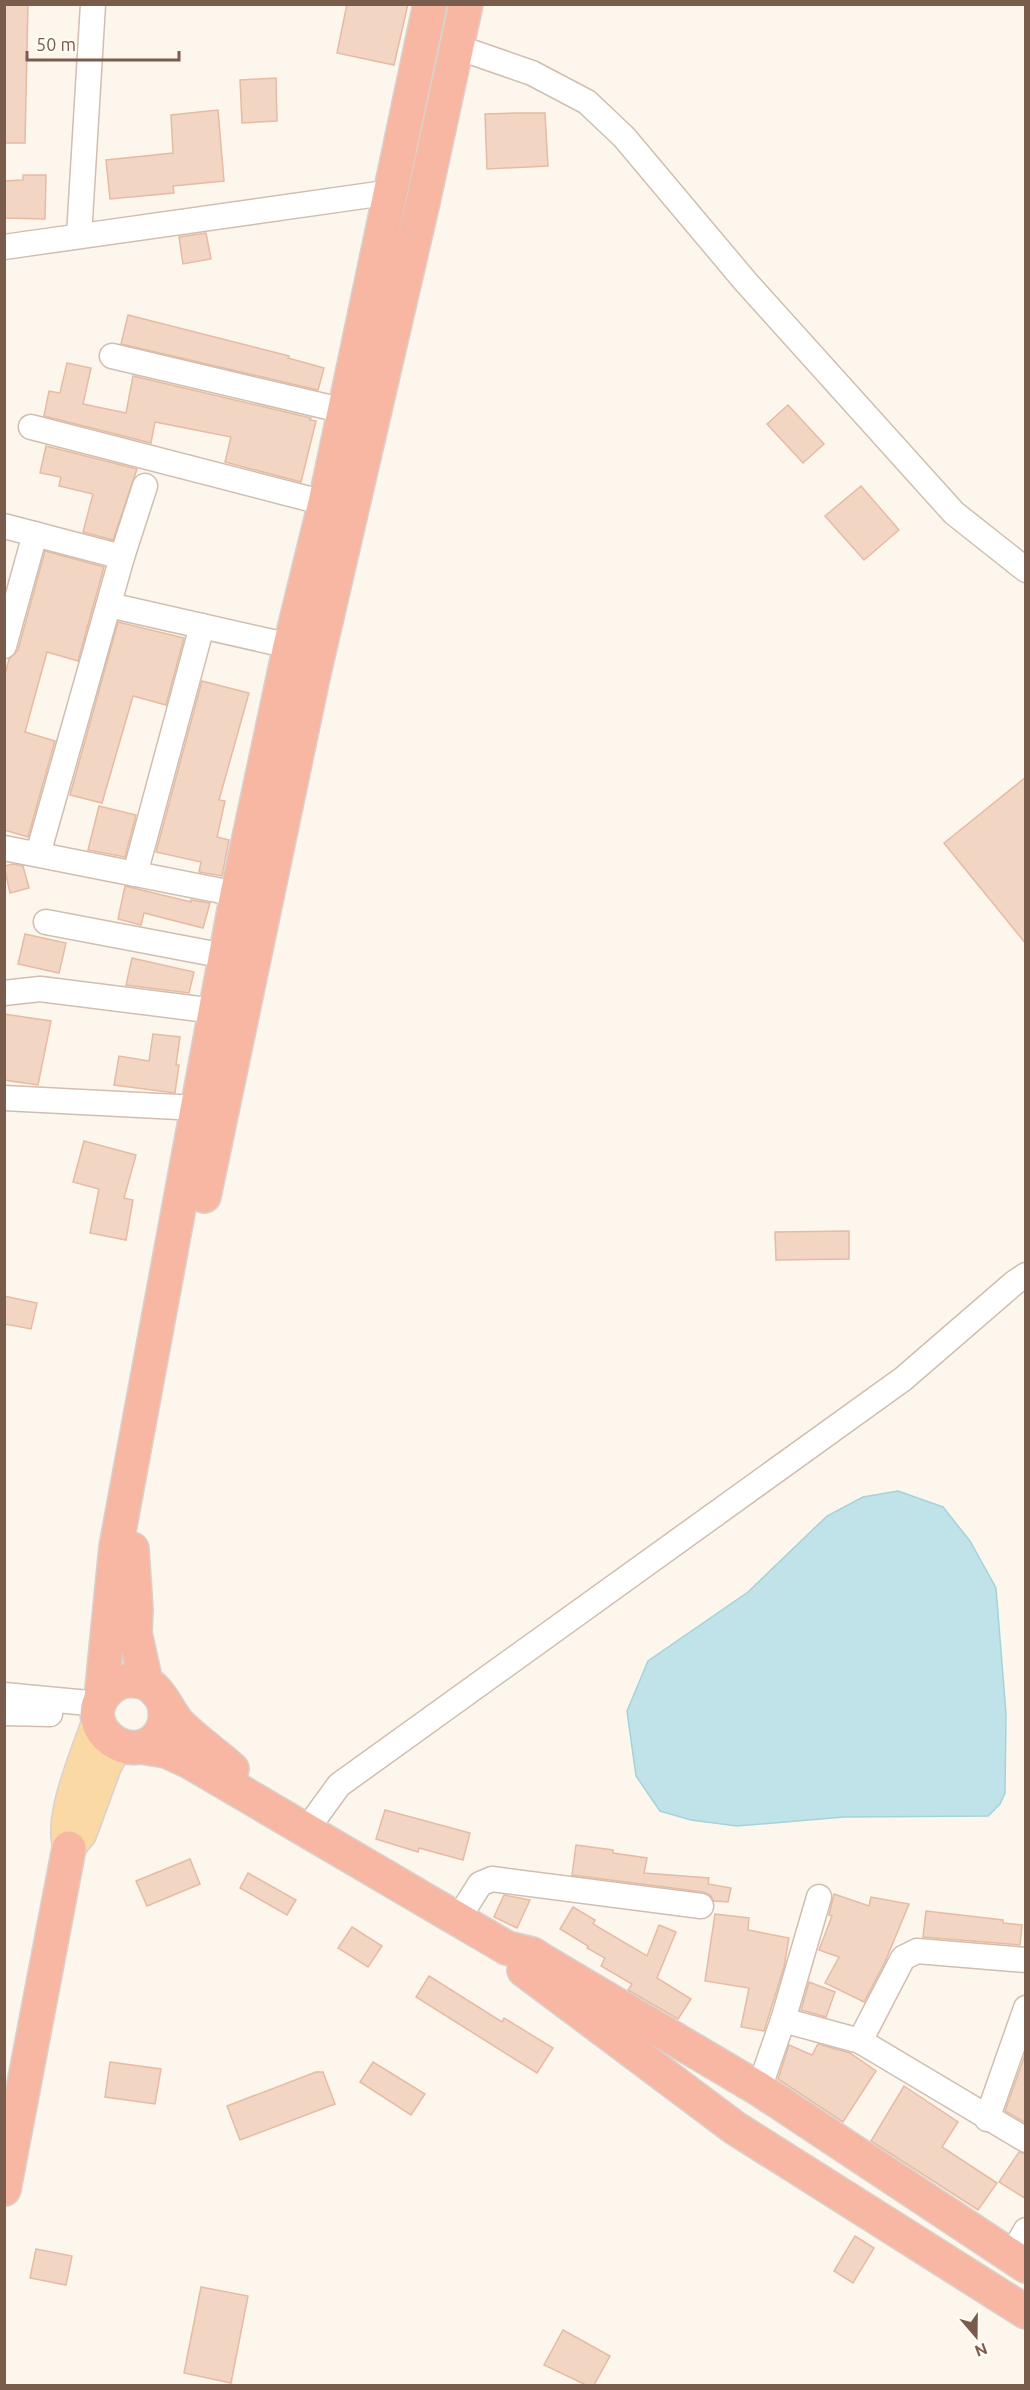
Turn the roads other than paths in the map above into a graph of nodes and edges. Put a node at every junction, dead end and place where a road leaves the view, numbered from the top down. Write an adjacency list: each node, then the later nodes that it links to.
1 (93, 4): 6 (street)
2 (430, 4): 5 (highway)
3 (466, 4): 4 (highway)
4 (457, 47): 16 (street); 32 (highway)
5 (392, 192): 6 (street); 9 (highway)
6 (79, 236): 7 (street)
7 (4, 247)
8 (112, 356): 9 (street)
9 (345, 411): 12 (highway)
10 (31, 427): 12 (street)
11 (145, 486): 15 (street)
12 (325, 503): 20 (highway)
13 (4, 526): 14 (street)
14 (35, 534): 15 (street); 19 (street)
15 (122, 557): 17 (street)
16 (1026, 570)
17 (109, 605): 18 (street); 22 (street)
18 (202, 626): 20 (street); 23 (street)
19 (4, 646)
20 (290, 646): 24 (highway)
21 (4, 848): 22 (street)
22 (38, 854): 23 (street)
23 (135, 874): 24 (street)
24 (237, 894): 26 (highway)
25 (46, 922): 26 (street)
26 (225, 957): 28 (highway)
27 (4, 993): 28 (street)
28 (215, 1011): 30 (highway)
29 (4, 1098): 30 (street)
30 (197, 1108): 35 (highway)
31 (1026, 1275): 36 (street)
32 (155, 1692): 35 (highway); 35 (highway); 36 (highway)
33 (4, 1695): 35 (street)
34 (4, 1713): 35 (street)
35 (109, 1721): 36 (highway); 37 (main road)
36 (298, 1824): 40 (highway)
37 (69, 1848): 49 (highway)
38 (819, 1897): 44 (street)
39 (701, 1906): 40 (street)
40 (458, 1919): 41 (highway)
41 (507, 1948): 46 (highway); 52 (highway)
42 (1026, 1960): 45 (street)
43 (1026, 2008): 47 (street)
44 (783, 2020): 45 (street); 46 (street)
45 (860, 2041): 47 (street)
46 (759, 2089): 51 (highway)
47 (987, 2119): 48 (street)
48 (1026, 2140)
49 (5, 2184)
50 (1026, 2230): 51 (street)
51 (1018, 2262)
52 (1026, 2312)

